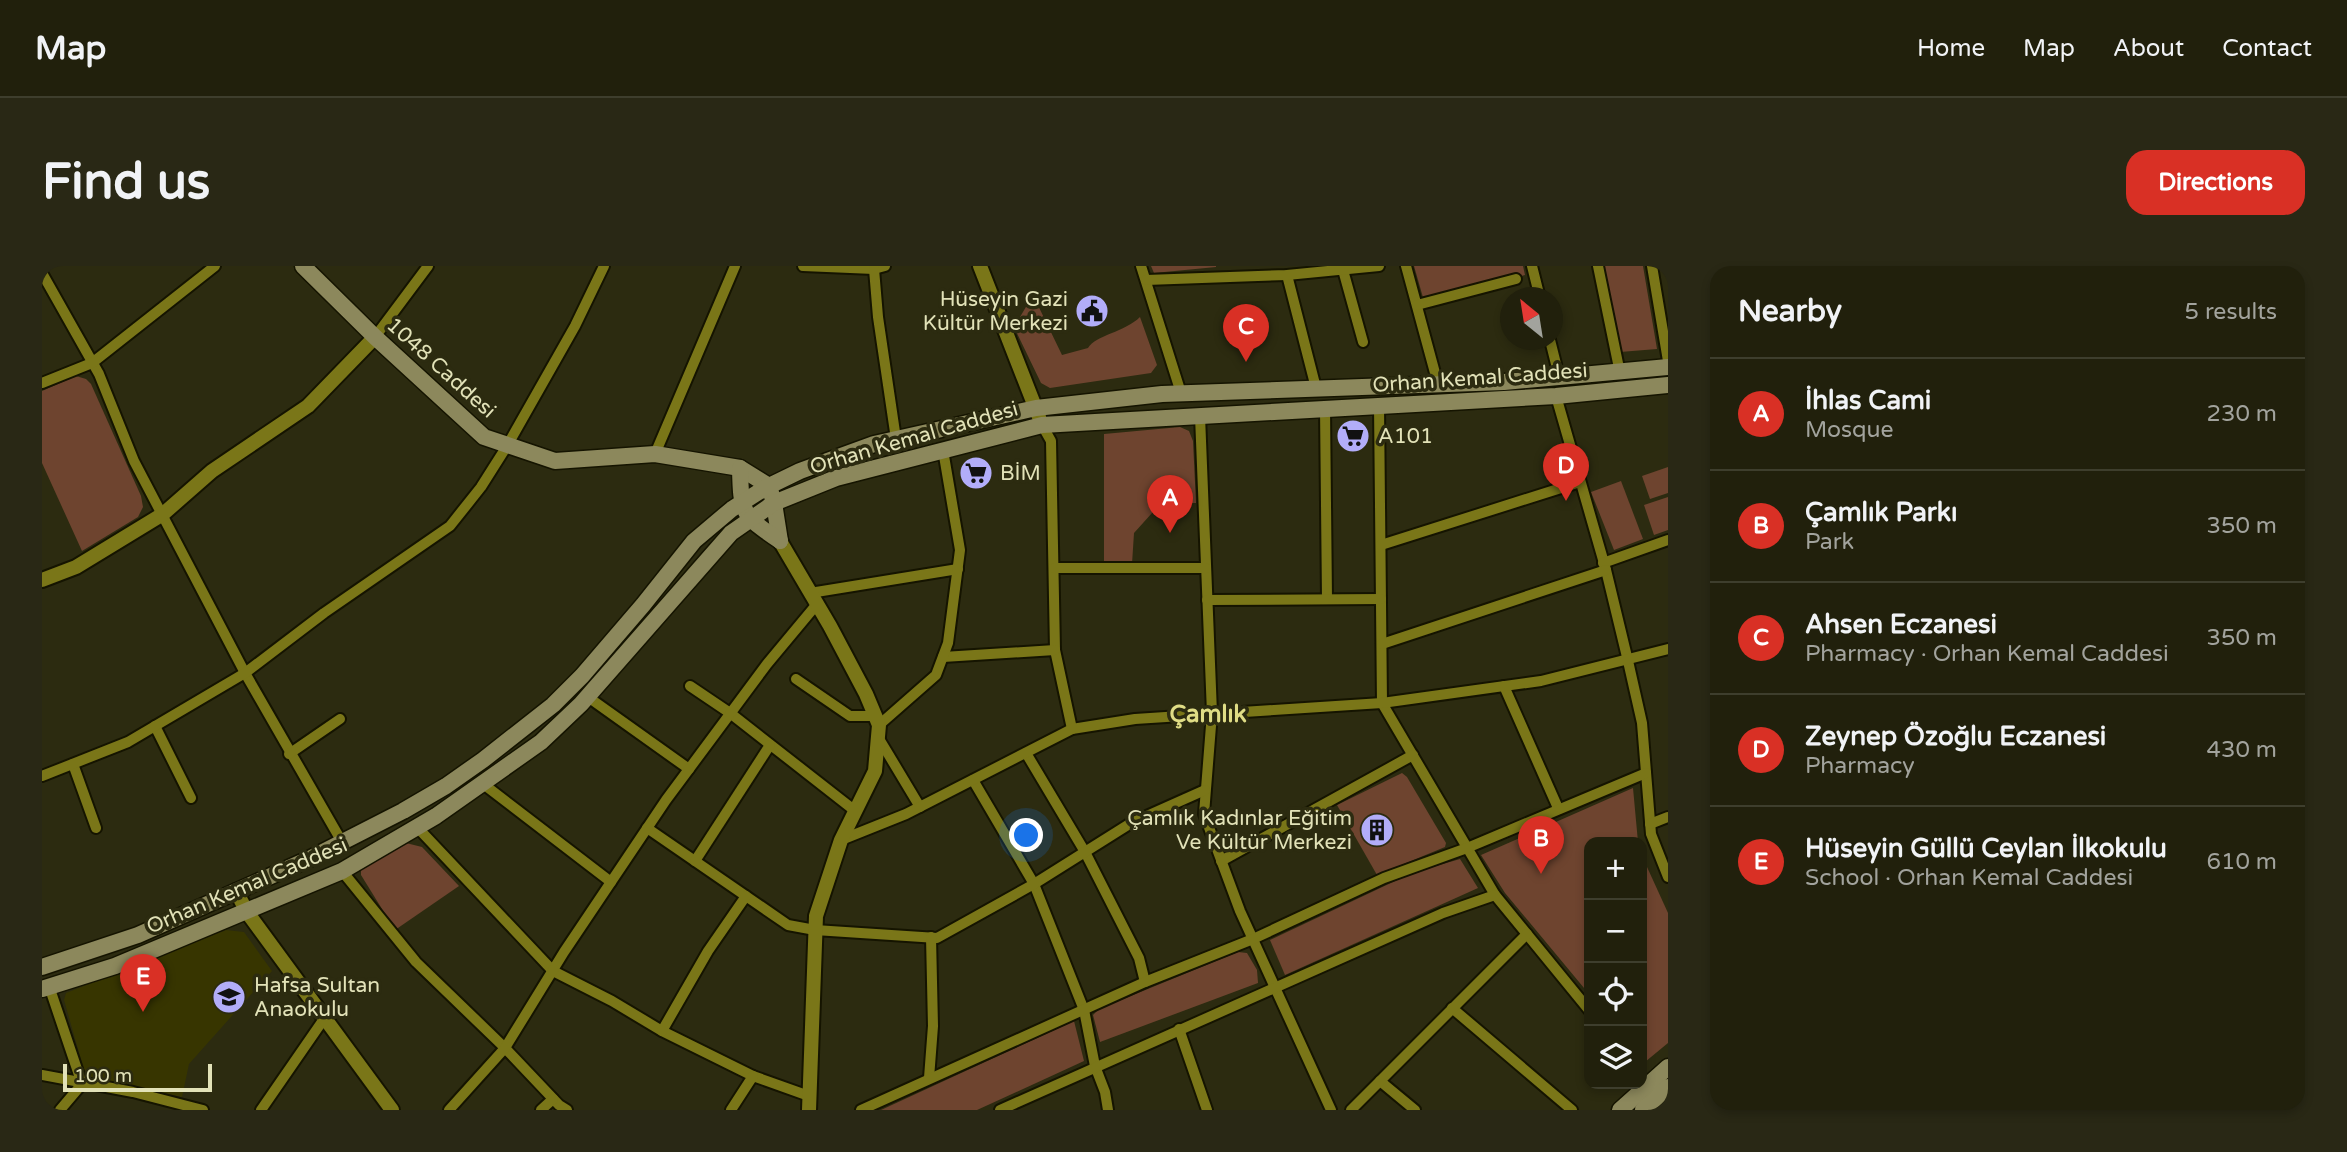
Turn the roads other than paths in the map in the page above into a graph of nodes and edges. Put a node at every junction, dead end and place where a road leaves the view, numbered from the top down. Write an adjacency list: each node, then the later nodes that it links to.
1 (215, 266): 26 (street)
2 (303, 266): 22 (main road, 1048 Caddesi)
3 (428, 266): 22 (street)
4 (604, 266): 42 (street)
5 (735, 266): 44 (street)
6 (803, 266): 14 (street)
7 (980, 266): 37 (street)
8 (1141, 266): 19 (street)
9 (1379, 266): 15 (street)
10 (1406, 266): 21 (street)
11 (1532, 266): 20 (street)
12 (1598, 266): 28 (street)
13 (1652, 266): 25 (street)
14 (879, 268): 41 (street)
15 (1343, 270): 17 (street); 23 (street)
16 (42, 273): 26 (street)
17 (1287, 275): 19 (street); 33 (street)
18 (1516, 279): 21 (street)
19 (1146, 280): 34 (street)
20 (1537, 287)
21 (1417, 305): 31 (street)
22 (375, 337): 42 (main road, 1048 Caddesi); 49 (street)
23 (1363, 342)
24 (1552, 350): 29 (street)
25 (1668, 361)
26 (92, 363): 30 (street); 49 (street)
27 (1668, 367): 28 (main road, Orhan Kemal Caddesi)
28 (1620, 373): 29 (main road, Orhan Kemal Caddesi)
29 (1559, 376): 31 (main road, Orhan Kemal Caddesi); 35 (main road)
30 (42, 383)
31 (1438, 384): 33 (main road, Orhan Kemal Caddesi)
32 (1668, 385): 35 (main road, Orhan Kemal Caddesi)
33 (1316, 388): 34 (main road, Orhan Kemal Caddesi)
34 (1181, 393): 37 (main road, Orhan Kemal Caddesi)
35 (1556, 396): 36 (main road, Orhan Kemal Caddesi); 46 (street)
36 (1379, 405): 38 (main road, Orhan Kemal Caddesi); 52 (street)
37 (1036, 408): 40 (street); 41 (main road, Orhan Kemal Caddesi)
38 (1325, 408): 39 (main road, Orhan Kemal Caddesi); 59 (street)
39 (1200, 416): 40 (main road, Orhan Kemal Caddesi); 55 (street)
40 (1042, 425): 43 (main road, Orhan Kemal Caddesi); 54 (street)
41 (895, 439): 47 (main road, Orhan Kemal Caddesi)
42 (507, 446): 44 (main road, 1048 Caddesi); 67 (street)
43 (943, 450): 47 (main road, Orhan Kemal Caddesi); 56 (street)
44 (655, 454): 45 (main road, 1048 Caddesi)
45 (740, 468): 47 (main road, 1048 Caddesi); 48 (main road)
46 (1580, 482): 52 (street); 53 (street)
47 (772, 494): 48 (main road, Orhan Kemal Caddesi); 51 (main road)
48 (745, 511): 51 (main road); 71 (main road, Orhan Kemal Caddesi); 100 (main road, Orhan Kemal Caddesi)
49 (163, 513): 57 (street); 67 (street)
50 (1668, 540): 53 (street)
51 (780, 541): 58 (street)
52 (1381, 545): 60 (street)
53 (1604, 567): 62 (street); 66 (street)
54 (1054, 568): 55 (street); 64 (street)
55 (1206, 568): 61 (street)
56 (958, 569): 58 (street); 65 (street)
57 (42, 580)
58 (814, 598): 73 (street); 77 (street)
59 (1327, 599): 60 (street); 61 (street)
60 (1381, 599): 62 (street)
61 (1207, 600): 74 (street)
62 (1382, 644): 72 (street)
63 (1668, 649): 66 (street)
64 (1055, 650): 65 (street); 78 (street)
65 (943, 657): 77 (street)
66 (1628, 661): 70 (street); 85 (street)
67 (245, 673): 76 (street); 81 (street)
68 (796, 679): 77 (street)
69 (690, 686): 73 (street)
70 (1504, 686): 72 (street); 92 (street)
71 (588, 697): 84 (street); 88 (main road, Orhan Kemal Caddesi)
72 (1382, 703): 74 (street); 82 (street)
73 (730, 713): 79 (street); 84 (street)
74 (1212, 713): 78 (street); 89 (street)
75 (340, 719): 81 (street)
76 (155, 726): 83 (street); 90 (street)
77 (877, 726): 91 (street); 93 (street)
78 (1072, 729): 80 (street)
79 (770, 745): 93 (street); 103 (street)
80 (1026, 753): 87 (street); 102 (street)
81 (289, 754): 100 (street)
82 (1413, 755): 101 (street); 104 (street)
83 (73, 764): 86 (street); 97 (street)
84 (689, 769): 98 (street)
85 (1646, 773): 92 (street); 95 (street)
86 (43, 775)
87 (973, 780): 91 (street); 108 (street)
88 (482, 783): 96 (main road, Orhan Kemal Caddesi); 107 (street)
89 (1205, 790): 102 (street); 104 (street)
90 (191, 798)
91 (920, 807): 99 (street)
92 (1558, 808): 101 (street)
93 (854, 810): 99 (street)
94 (1668, 817): 95 (street)
95 (1650, 824): 106 (street)
96 (417, 827): 105 (main road, Orhan Kemal Caddesi); 118 (street)
97 (96, 828)
98 (647, 828): 103 (street); 107 (street)
99 (841, 840): 113 (street)
100 (342, 842): 109 (main road, Orhan Kemal Caddesi)
101 (1467, 848): 110 (street); 116 (street)
102 (1085, 852): 108 (street); 119 (street)
103 (695, 860): 111 (street)
104 (1221, 862): 116 (street)
105 (342, 871): 112 (main road, Orhan Kemal Caddesi); 128 (street)
106 (1668, 877)
107 (611, 882): 118 (street)
108 (1034, 884): 115 (street); 124 (street)
109 (236, 891): 112 (street); 117 (main road, Orhan Kemal Caddesi)
110 (1495, 895): 114 (street); 120 (street)
111 (746, 896): 113 (street); 127 (street)
112 (247, 912): 121 (main road, Orhan Kemal Caddesi); 125 (street)
113 (815, 930): 115 (street); 141 (street)
114 (1527, 934): 122 (street); 123 (street)
115 (931, 937): 133 (street)
116 (1253, 939): 119 (street); 120 (street)
117 (42, 967)
118 (553, 971): 127 (street); 128 (street)
119 (1145, 982): 124 (street)
120 (1275, 987): 126 (street); 155 (street)
121 (46, 988): 136 (street)
122 (1584, 1004)
123 (1452, 1008): 135 (street); 158 (street)
124 (1084, 1010): 129 (street); 133 (street)
125 (326, 1016): 145 (street); 146 (street)
126 (1179, 1029): 129 (street); 154 (street)
127 (662, 1031): 132 (street)
128 (505, 1048): 139 (street); 147 (street)
129 (1094, 1066): 152 (street); 153 (street)
130 (1668, 1067): 134 (main road)
131 (42, 1075): 136 (street)
132 (753, 1076): 141 (street); 150 (street)
133 (929, 1078): 151 (street)
134 (1647, 1078)
135 (1380, 1081): 156 (street); 157 (street)
136 (82, 1084): 140 (street); 142 (street)
137 (1668, 1087): 160 (main road)
138 (1637, 1089): 159 (main road)
139 (553, 1098): 148 (street); 149 (street)
140 (162, 1099): 143 (street); 144 (street)
141 (809, 1103)
142 (60, 1110)
143 (154, 1110)
144 (203, 1110)
145 (261, 1110)
146 (392, 1110)
147 (449, 1110)
148 (541, 1110)
149 (567, 1110)
150 (731, 1110)
151 (862, 1110)
152 (999, 1110)
153 (1108, 1110)
154 (1207, 1110)
155 (1331, 1110)
156 (1351, 1110)
157 (1415, 1110)
158 (1573, 1110)
159 (1620, 1110)
160 (1643, 1110)

